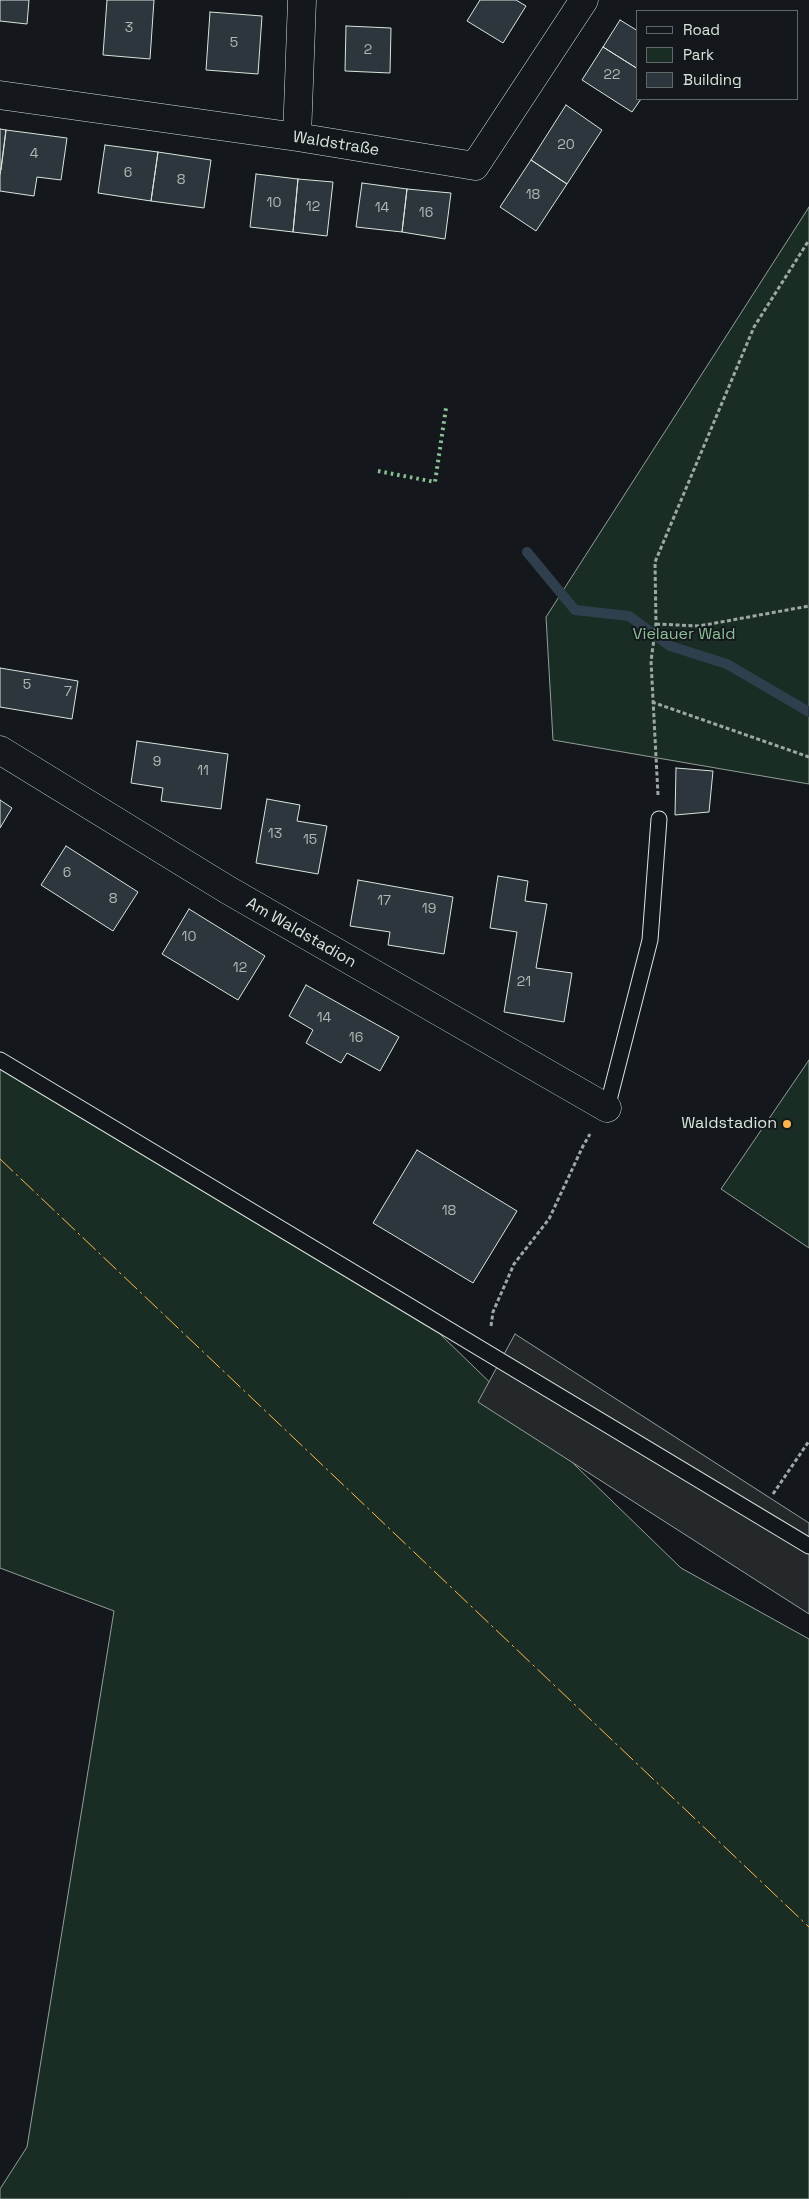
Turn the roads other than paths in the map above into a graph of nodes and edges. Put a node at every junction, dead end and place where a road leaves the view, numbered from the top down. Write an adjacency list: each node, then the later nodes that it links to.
1 (302, 0): 4 (street)
2 (584, 0): 4 (street, Waldstraße)
3 (0, 95): 4 (street, Waldstraße)
4 (298, 137)
5 (0, 750): 8 (street, Am Waldstadion)
6 (659, 819): 8 (lane)
7 (0, 1060): 9 (lane)
8 (607, 1108)
9 (809, 1546)

